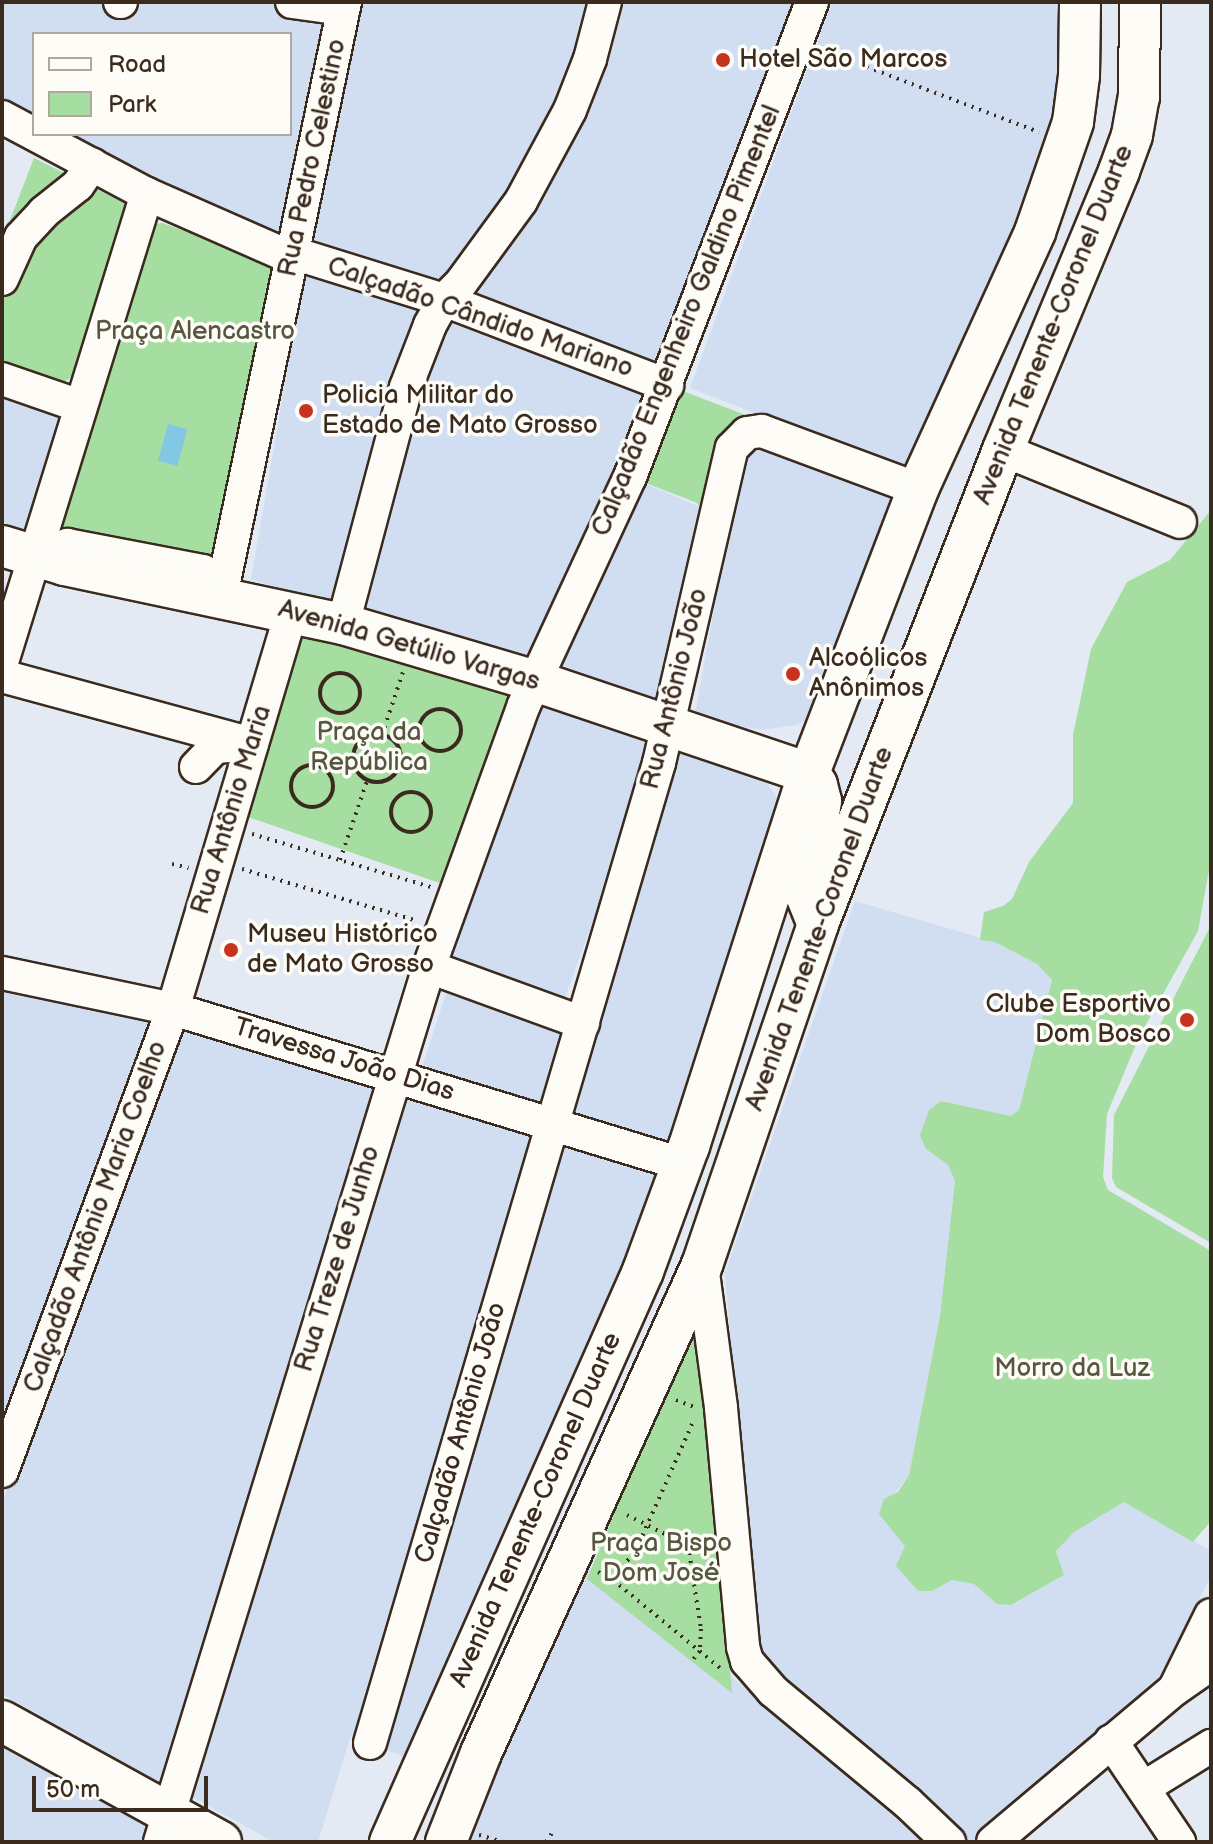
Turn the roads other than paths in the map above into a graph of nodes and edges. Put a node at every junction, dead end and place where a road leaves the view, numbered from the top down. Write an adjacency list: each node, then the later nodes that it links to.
1 (292, 2): 6 (street)
2 (605, 2): 14 (street)
3 (812, 2): 16 (street, Calçadão Engenheiro Galdino Pimentel)
4 (1080, 2): 19 (main road, Avenida Tenente-Coronel Duarte)
5 (1140, 2): 18 (main road, Avenida Tenente-Coronel Duarte)
6 (344, 6): 12 (street, Rua Pedro Celestino)
7 (2, 117): 8 (street, Calçadão Cândido Mariano)
8 (32, 133)
9 (38, 136): 10 (street, Calçadão Cândido Mariano)
10 (92, 164): 11 (street, Calçadão Cândido Mariano); 13 (street)
11 (147, 194): 12 (street, Calçadão Cândido Mariano); 17 (street)
12 (293, 256): 14 (street, Calçadão Cândido Mariano); 23 (street, Rua Pedro Celestino)
13 (2, 279)
14 (444, 300): 16 (street, Calçadão Cândido Mariano); 25 (street)
15 (2, 379): 17 (street)
16 (667, 385): 28 (street, Calçadão Engenheiro Galdino Pimentel)
17 (80, 406): 22 (street)
18 (1003, 450): 20 (street); 29 (main road, Avenida Tenente-Coronel Duarte)
19 (918, 489): 21 (main road, Avenida Tenente-Coronel Duarte); 30 (street, Rua Antônio João)
20 (1180, 522)
21 (899, 544): 29 (main road); 33 (main road, Avenida Tenente-Coronel Duarte)
22 (19, 552): 23 (main road, Avenida Getúlio Vargas); 26 (street)
23 (221, 596): 24 (main road, Avenida Getúlio Vargas)
24 (292, 610): 25 (main road, Avenida Getúlio Vargas); 31 (street, Rua Antônio Maria)
25 (343, 624): 28 (main road, Avenida Getúlio Vargas)
26 (2, 662)
27 (2, 676): 31 (street)
28 (535, 681): 30 (main road, Avenida Getúlio Vargas); 35 (street, Rua Treze de Junho)
29 (907, 695): 34 (main road, Avenida Tenente-Coronel Duarte)
30 (669, 726): 33 (main road, Avenida Getúlio Vargas); 38 (street, Rua Antônio João)
31 (252, 744): 32 (street); 37 (street, Rua Antônio Maria)
32 (196, 767)
33 (809, 773): 34 (main road); 41 (main road, Avenida Tenente-Coronel Duarte)
34 (818, 924): 42 (main road, Avenida Tenente-Coronel Duarte)
35 (429, 967): 38 (street); 39 (street, Rua Treze de Junho)
36 (2, 973): 37 (street, Travessa João Dias)
37 (173, 1009): 39 (street, Travessa João Dias); 43 (street, Calçadão Antônio Maria Coelho)
38 (583, 1023): 40 (street, Rua Antônio João)
39 (395, 1074): 40 (street, Travessa João Dias); 52 (street, Rua Treze de Junho)
40 (552, 1123): 41 (street, Travessa João Dias); 49 (street, Calçadão Antônio João)
41 (682, 1164): 55 (main road, Avenida Tenente-Coronel Duarte)
42 (702, 1265): 53 (main road, Avenida Tenente-Coronel Duarte); 56 (street)
43 (2, 1471)
44 (1211, 1615): 46 (street)
45 (1211, 1664): 46 (street)
46 (1175, 1689): 48 (street)
47 (2, 1721): 52 (main road)
48 (1111, 1741): 51 (street); 57 (street)
49 (370, 1743)
50 (1211, 1746): 51 (street)
51 (1145, 1787): 58 (street)
52 (164, 1826): 54 (main road)
53 (453, 1839)
54 (221, 1842)
55 (390, 1842)
56 (949, 1842)
57 (993, 1842)
58 (1179, 1842)

